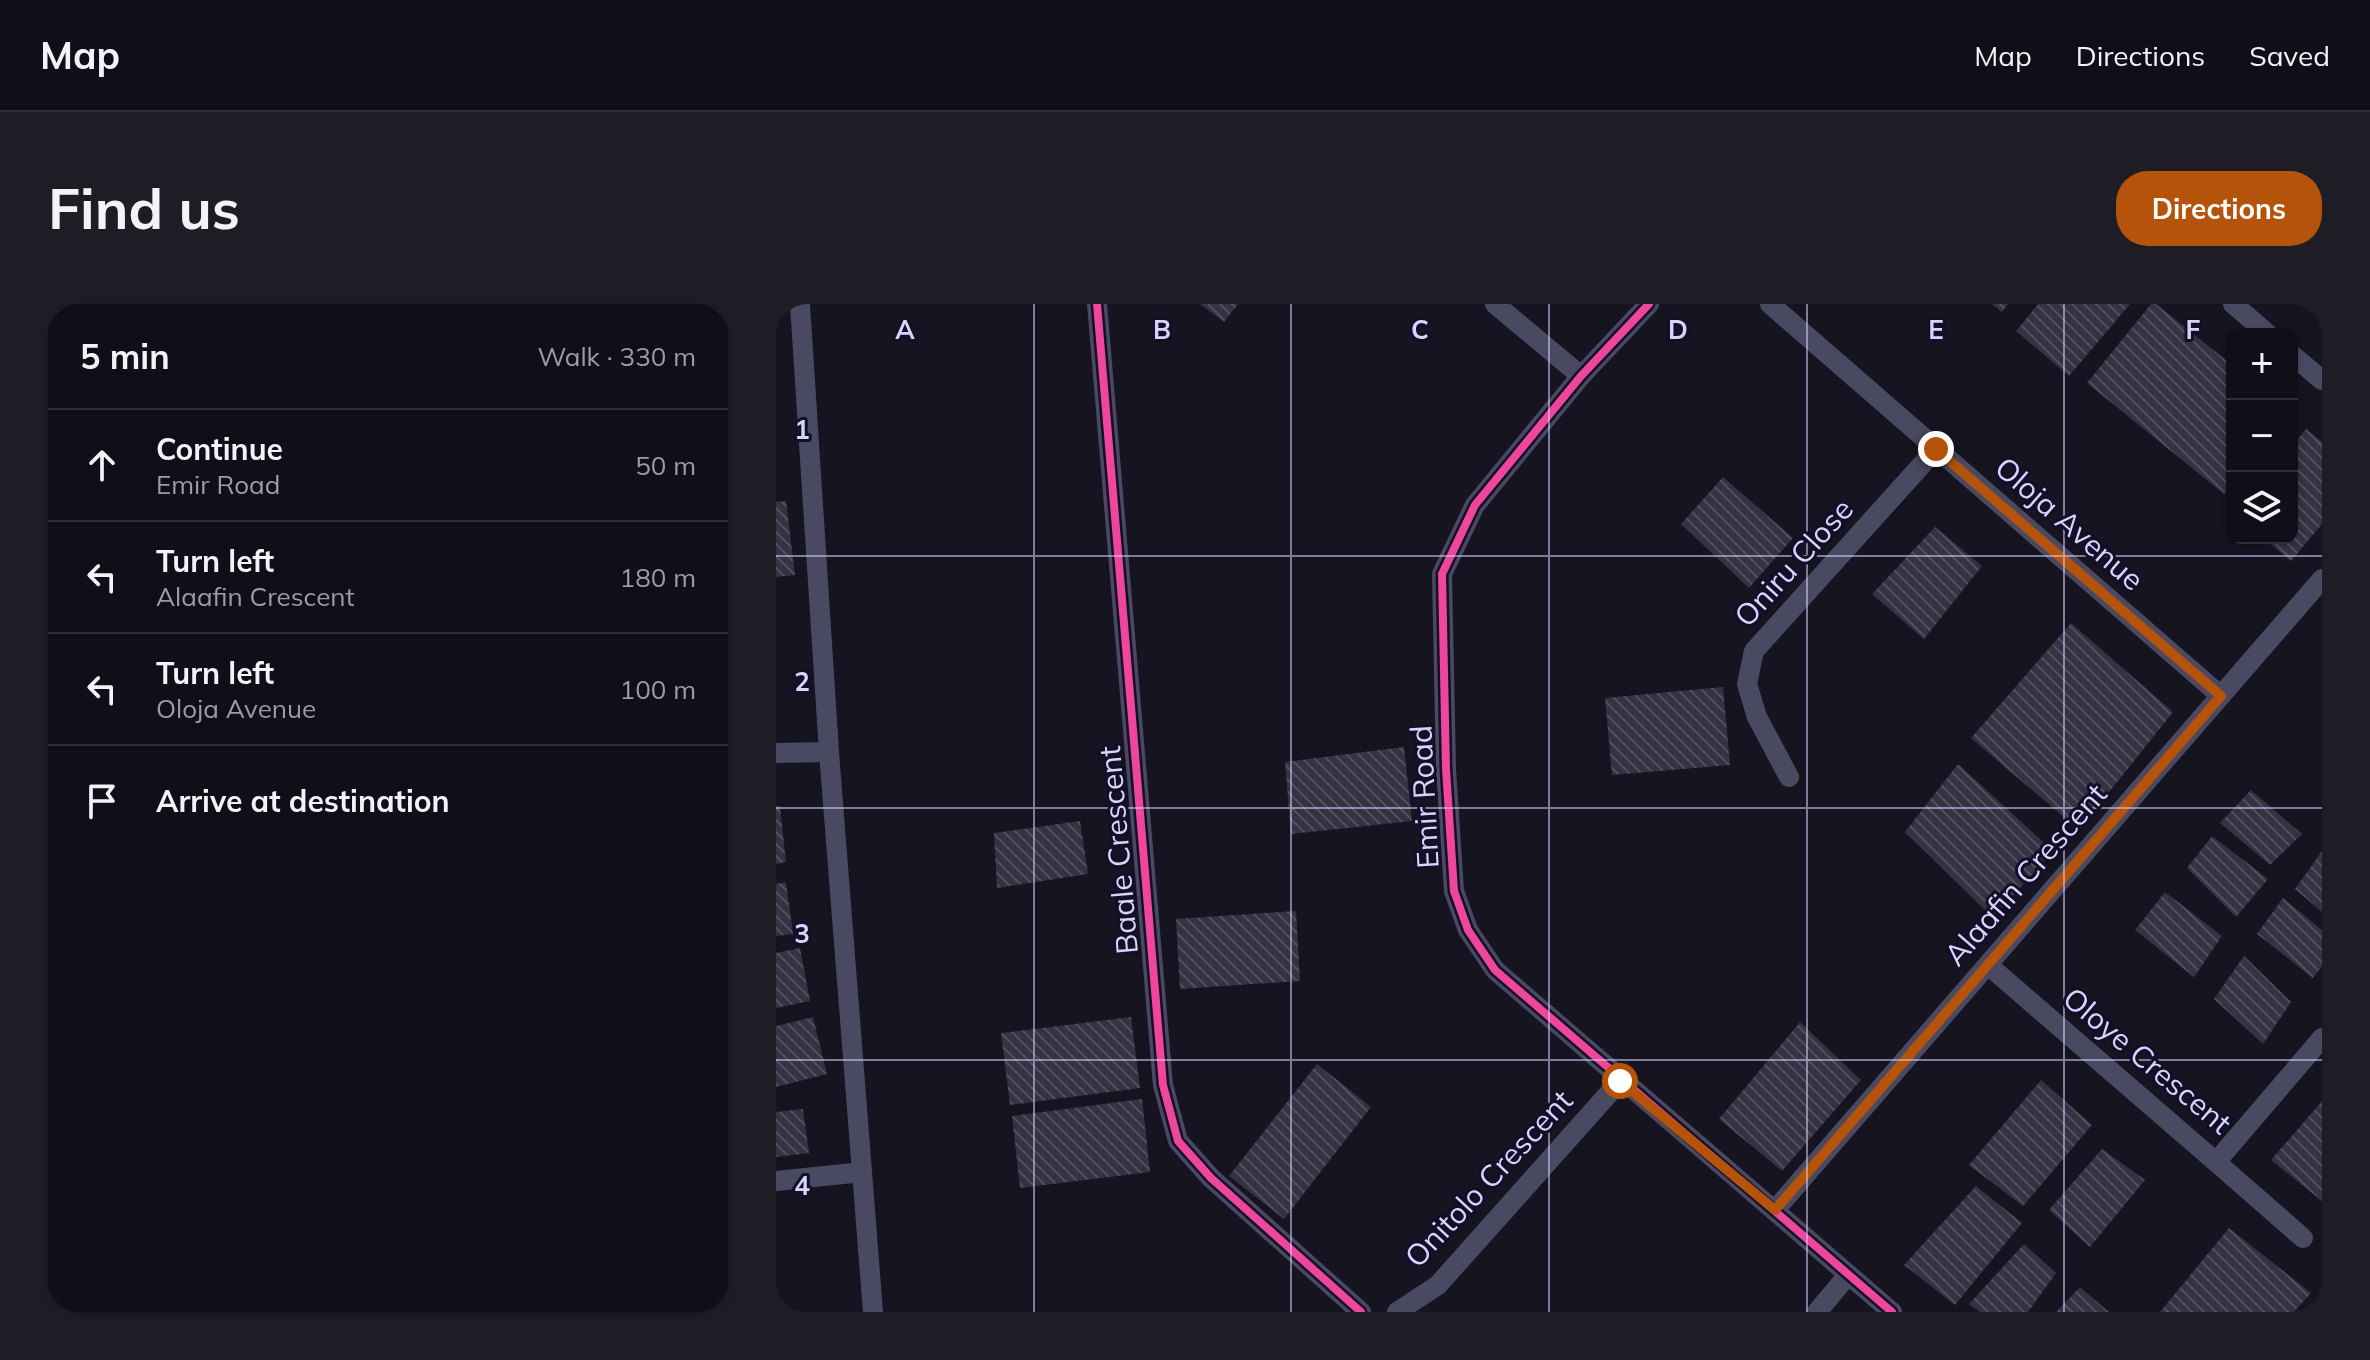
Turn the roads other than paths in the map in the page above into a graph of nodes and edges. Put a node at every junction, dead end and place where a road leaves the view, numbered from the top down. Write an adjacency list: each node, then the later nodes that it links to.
1 (800, 304): 14 (street)
2 (1097, 304): 27 (street, Baale Crescent)
3 (1495, 304): 9 (street)
4 (1649, 304): 9 (street, Emir Road)
5 (1770, 304): 11 (street, Oloja Avenue)
6 (2233, 304): 7 (street)
7 (2261, 328)
8 (2298, 360): 10 (street)
9 (1581, 376): 19 (street, Emir Road)
10 (2322, 380)
11 (1936, 449): 13 (street, Oloja Avenue); 16 (street, Oniru Close)
12 (2322, 579): 13 (street, Alaafin Crescent)
13 (2221, 696): 17 (street, Alaafin Crescent)
14 (829, 752): 15 (street); 21 (street)
15 (776, 753)
16 (1789, 777)
17 (1988, 965): 20 (street, Oloye Crescent); 23 (street, Alaafin Crescent)
18 (2322, 1038): 20 (street, Oloye Crescent)
19 (1620, 1081): 23 (street, Emir Road); 28 (street, Onitolo Crescent)
20 (2216, 1162): 24 (street)
21 (862, 1172): 22 (street); 26 (street)
22 (776, 1181)
23 (1775, 1210): 25 (street, Emir Road)
24 (2303, 1238)
25 (1848, 1275): 29 (street); 30 (street, Emir Road)
26 (873, 1312)
27 (1361, 1312)
28 (1397, 1312)
29 (1817, 1312)
30 (1892, 1312)

